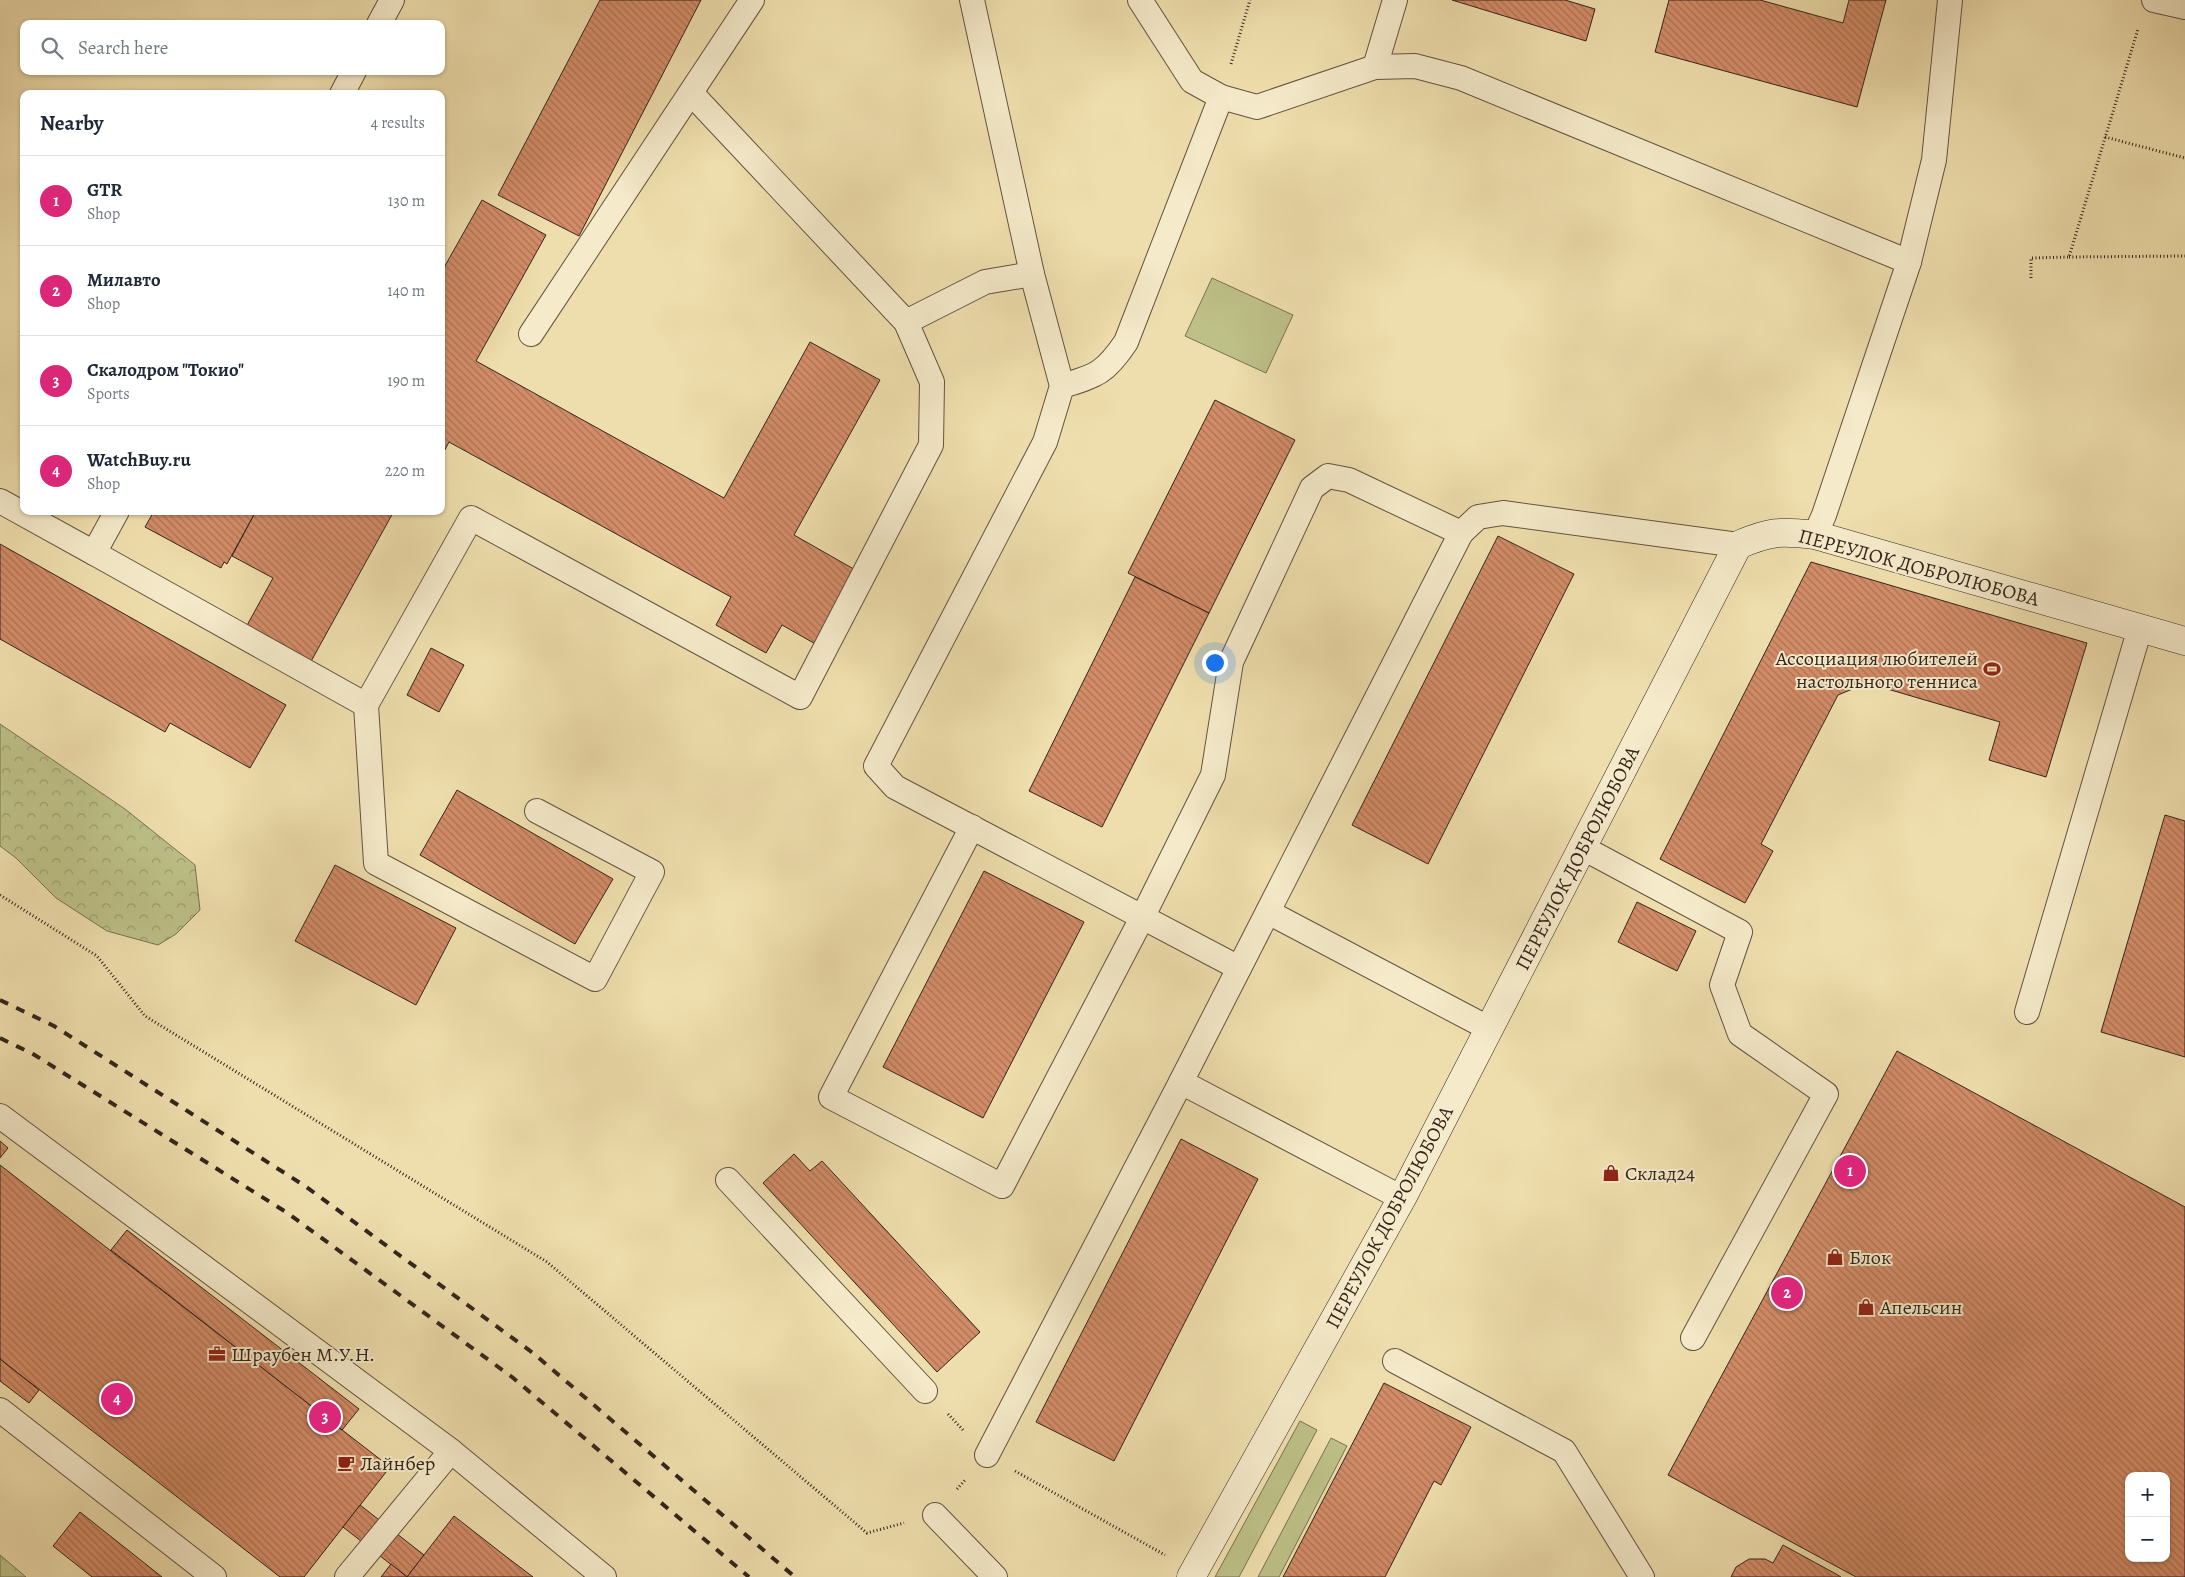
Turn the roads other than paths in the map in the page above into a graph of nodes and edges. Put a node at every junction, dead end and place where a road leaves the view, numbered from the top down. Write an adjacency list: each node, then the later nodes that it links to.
1 (392, 0): 9 (lane)
2 (752, 0): 13 (lane)
3 (972, 0): 16 (lane)
4 (1140, 0): 14 (lane)
5 (1395, 0): 10 (lane)
6 (1950, 0): 15 (lane)
7 (2154, 0): 8 (lane)
8 (2185, 7)
9 (381, 20)
10 (1375, 67): 14 (lane); 15 (lane)
11 (352, 75): 12 (lane)
12 (344, 90)
13 (691, 93): 17 (lane); 18 (lane)
14 (1221, 98): 19 (lane)
15 (1909, 262): 25 (lane)
16 (1032, 274): 17 (lane); 19 (lane)
17 (906, 322): 30 (lane)
18 (531, 334)
19 (1062, 386): 32 (lane)
20 (0, 501): 21 (lane)
21 (20, 512)
22 (25, 515): 27 (lane)
23 (115, 515): 27 (lane)
24 (1461, 533): 26 (lane); 34 (lane); 35 (lane)
25 (1815, 535): 26 (street, ПЕРЕУЛОК ДОБРОЛЮБОВА); 28 (street, ПЕРЕУЛОК ДОБРОЛЮБОВА)
26 (1738, 545): 33 (street, ПЕРЕУЛОК ДОБРОЛЮБОВА)
27 (94, 553): 30 (lane)
28 (2140, 628): 29 (street, ПЕРЕУЛОК ДОБРОЛЮБОВА); 37 (lane)
29 (2185, 641)
30 (366, 705): 31 (lane)
31 (537, 811)
32 (972, 827): 35 (lane); 35 (lane)
33 (1583, 848): 38 (street, ПЕРЕУЛОК ДОБРОЛЮБОВА); 43 (lane)
34 (1268, 912): 36 (lane); 38 (lane)
35 (1143, 916): 36 (lane)
36 (1239, 968): 39 (lane)
37 (2027, 1012)
38 (1488, 1028): 42 (street, ПЕРЕУЛОК ДОБРОЛЮБОВА)
39 (1181, 1082): 42 (lane); 48 (lane)
40 (0, 1116): 47 (lane)
41 (728, 1180): 45 (lane)
42 (1402, 1198): 50 (street, ПЕРЕУЛОК ДОБРОЛЮБОВА)
43 (1693, 1338)
44 (1396, 1361): 55 (lane)
45 (925, 1390)
46 (0, 1410): 51 (lane)
47 (451, 1451): 52 (lane); 53 (lane)
48 (986, 1455)
49 (935, 1515): 54 (lane)
50 (1182, 1568)
51 (214, 1577)
52 (347, 1577)
53 (604, 1577)
54 (995, 1577)
55 (1642, 1577)

